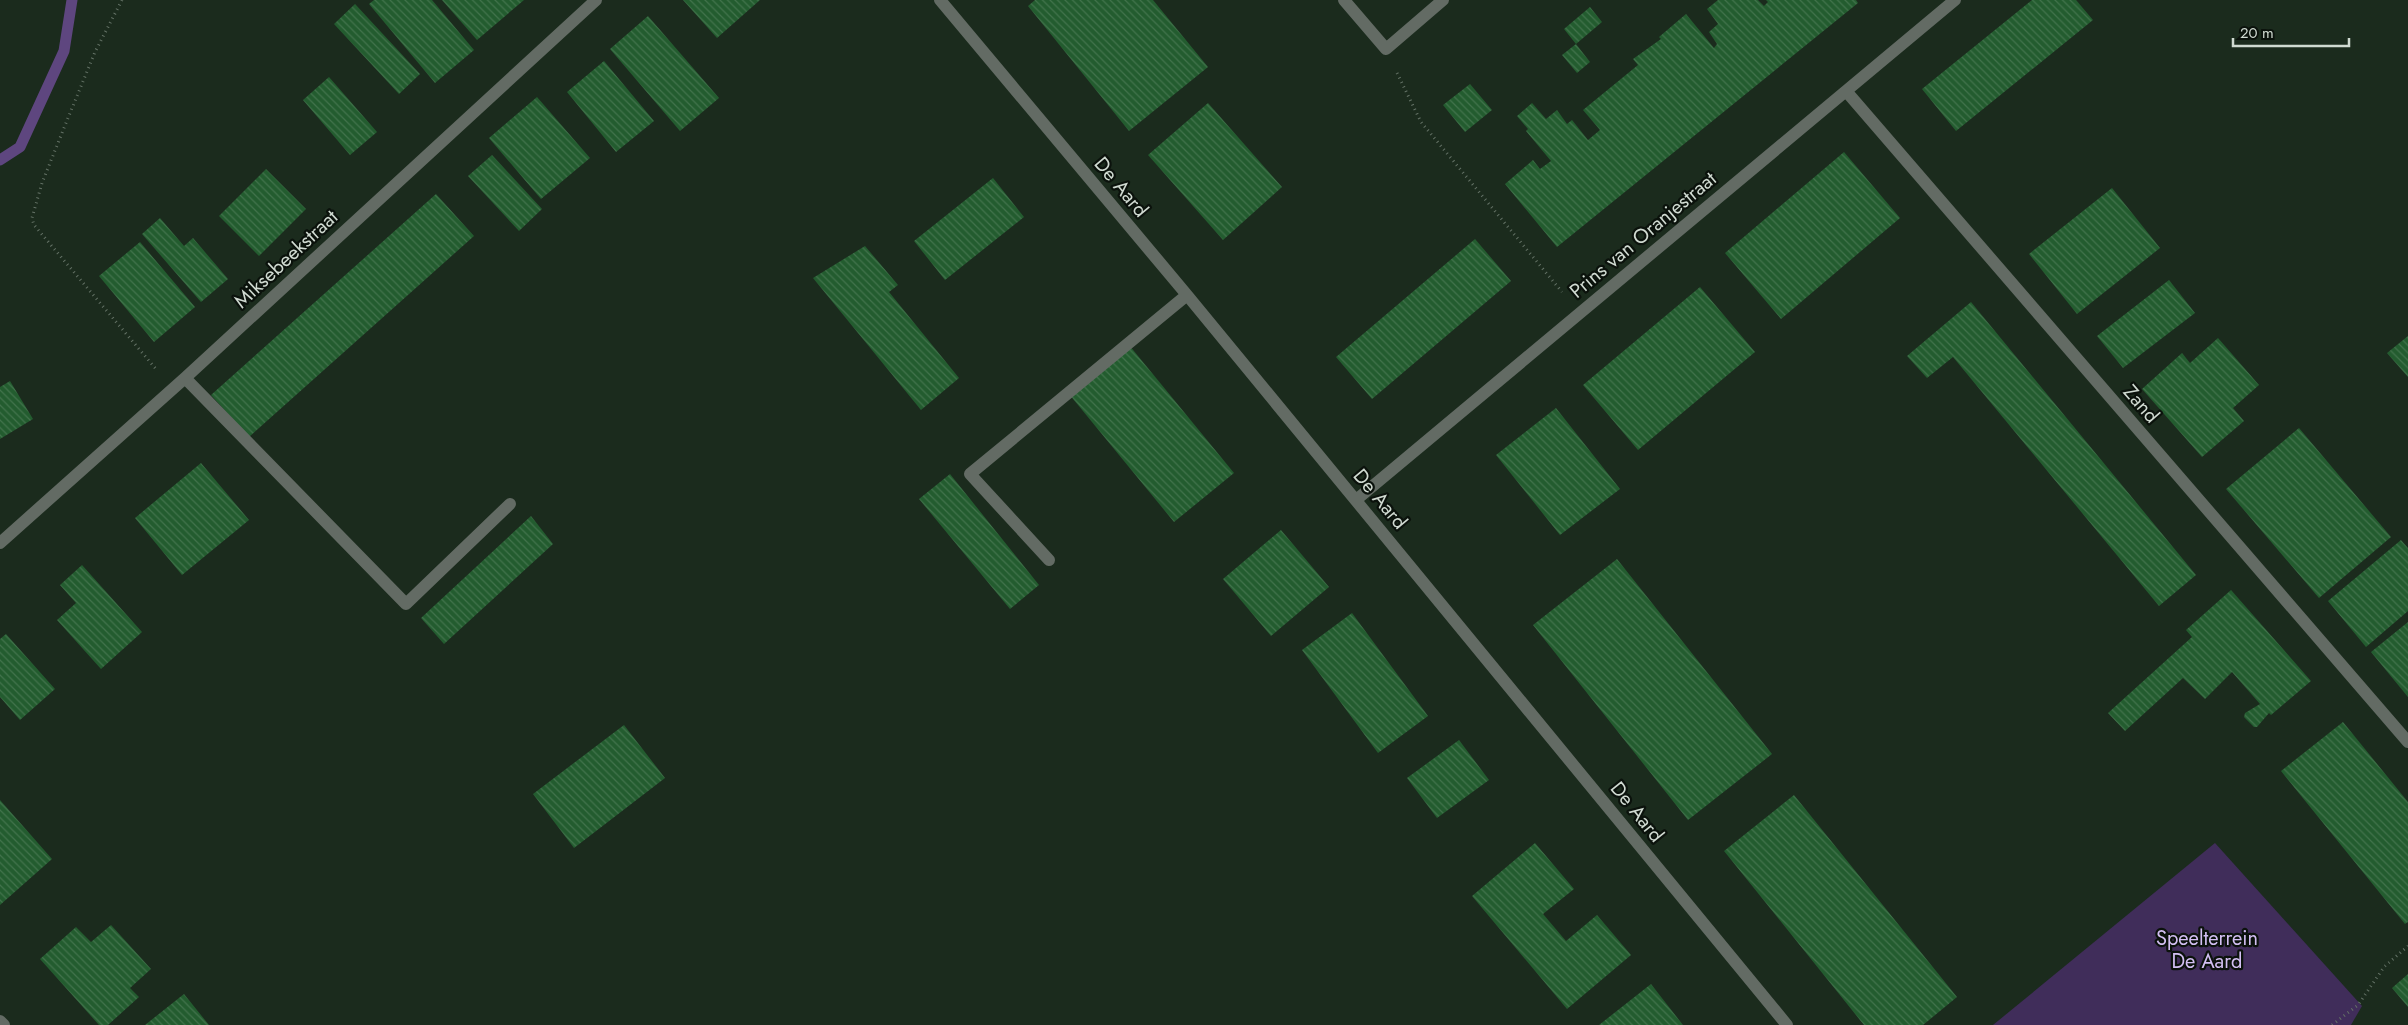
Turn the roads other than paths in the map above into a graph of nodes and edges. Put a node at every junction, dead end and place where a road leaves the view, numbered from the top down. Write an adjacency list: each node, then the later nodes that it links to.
1 (596, 0): 8 (street, Miksebeekstraat)
2 (940, 0): 7 (street, De Aard)
3 (1344, 0): 4 (street)
4 (1443, 0)
5 (1955, 0): 6 (street, Prins van Oranjestraat)
6 (1846, 91): 9 (street, Prins van Oranjestraat); 13 (street, Zand)
7 (1187, 295): 9 (street, De Aard); 12 (street)
8 (184, 378): 10 (street); 11 (street, Miksebeekstraat)
9 (1356, 500): 16 (street, De Aard)
10 (510, 504)
11 (0, 543)
12 (1049, 560)
13 (2408, 742)
14 (0, 1021): 15 (street)
15 (4, 1025)
16 (1787, 1025)

